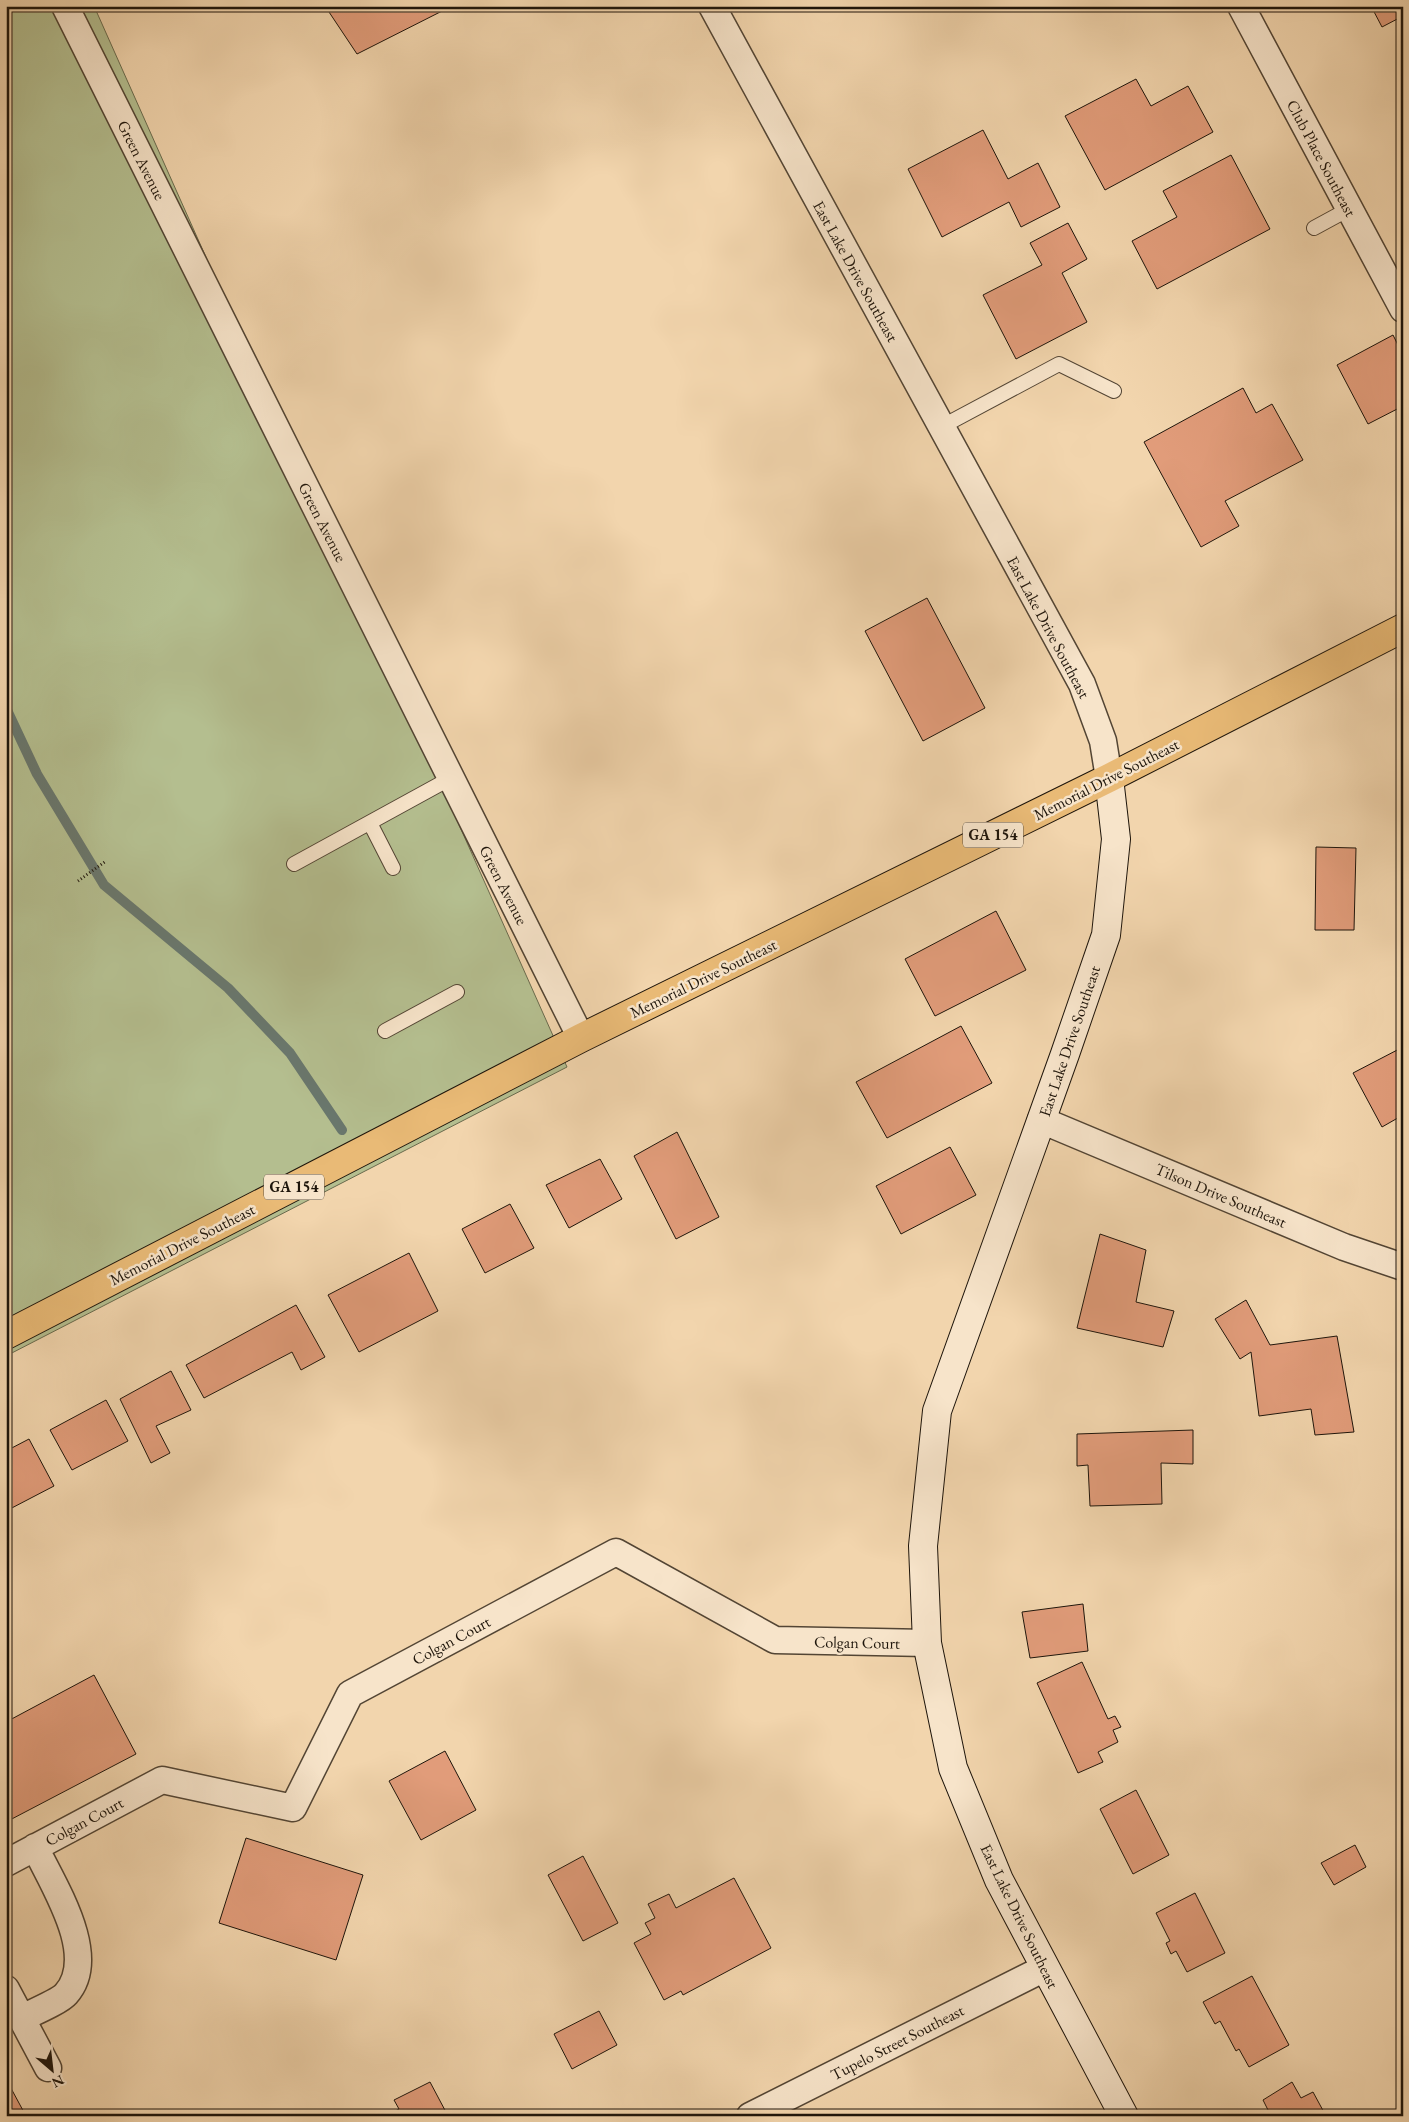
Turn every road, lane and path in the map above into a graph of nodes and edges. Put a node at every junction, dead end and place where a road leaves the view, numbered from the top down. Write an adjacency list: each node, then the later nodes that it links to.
1 (65, 6): 10 (street, Green Avenue)
2 (712, 6): 8 (street, East Lake Drive Southeast)
3 (1241, 6): 4 (street, Club Place Southeast)
4 (1349, 209): 5 (lane); 6 (street, Club Place Southeast)
5 (1314, 228)
6 (1403, 309)
7 (1114, 391): 8 (lane)
8 (941, 427): 11 (street, East Lake Drive Southeast)
9 (1403, 628): 11 (main road, Memorial Drive Southeast / GA 154)
10 (451, 778): 12 (lane); 19 (street, Green Avenue)
11 (1110, 778): 19 (main road, Memorial Drive Southeast / GA 154); 20 (street, East Lake Drive Southeast)
12 (370, 824): 14 (lane); 15 (lane)
13 (106, 861): 16 (path)
14 (294, 864)
15 (393, 868)
16 (78, 881)
17 (457, 992): 18 (lane)
18 (385, 1031)
19 (581, 1038): 22 (main road, Memorial Drive Southeast / GA 154)
20 (1041, 1120): 21 (street, Tilson Drive Southeast); 23 (street, East Lake Drive Southeast)
21 (1403, 1267)
22 (6, 1335)
23 (927, 1643): 24 (street, Colgan Court); 26 (street, East Lake Drive Southeast)
24 (35, 1847): 25 (street, Colgan Court); 28 (street, Colgan Court)
25 (6, 1863)
26 (1045, 1968): 30 (street, Tupelo Street Southeast); 31 (street, East Lake Drive Southeast)
27 (6, 1989): 28 (street)
28 (22, 2018): 29 (street)
29 (48, 2068)
30 (750, 2116)
31 (1124, 2116)

